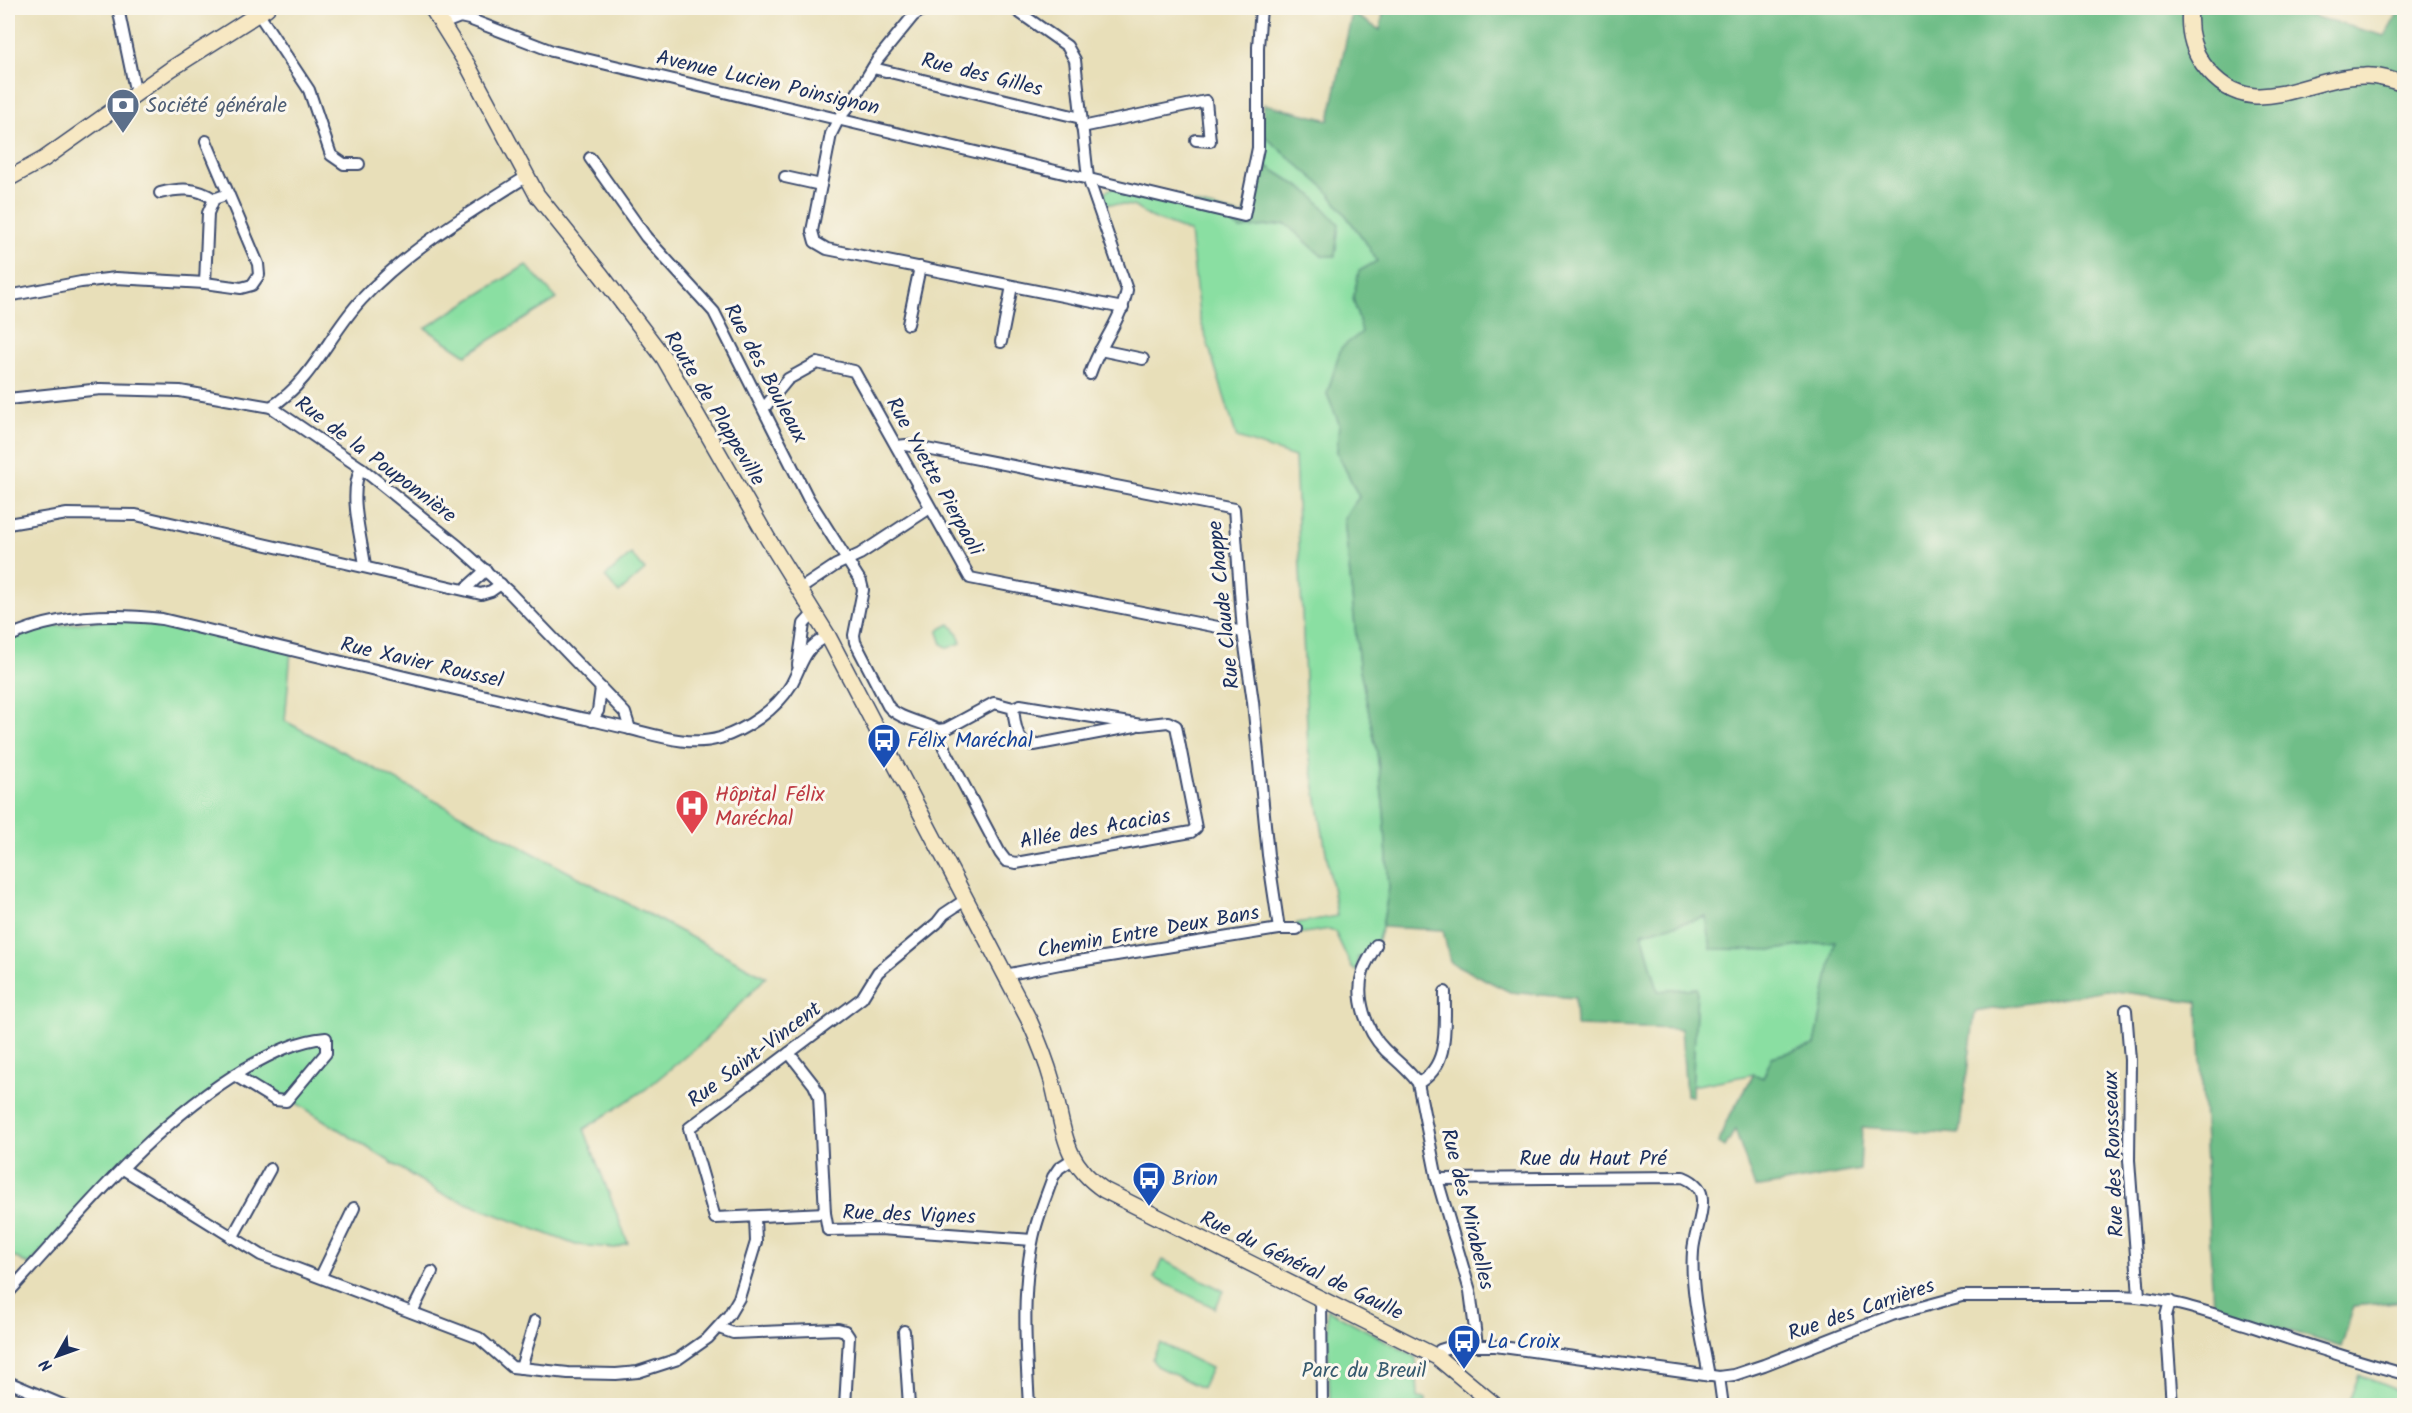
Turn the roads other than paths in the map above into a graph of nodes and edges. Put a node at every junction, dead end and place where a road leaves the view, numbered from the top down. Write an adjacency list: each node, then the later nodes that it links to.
1 (118, 8): 11 (street)
2 (432, 8): 8 (street, Route de Plappeville)
3 (922, 8): 9 (street)
4 (1013, 8): 13 (street)
5 (1261, 8): 20 (street, Avenue Lucien Poinsignon)
6 (2190, 8): 10 (street)
7 (263, 10): 11 (street); 17 (street)
8 (442, 24): 12 (street, Avenue Lucien Poinsignon); 18 (street, Route de Plappeville)
9 (873, 68): 12 (street); 13 (street, Rue des Gilles)
10 (2404, 84)
11 (139, 92): 21 (street)
12 (839, 118): 20 (street, Avenue Lucien Poinsignon); 22 (street)
13 (1082, 123): 14 (street); 20 (street)
14 (1196, 140)
15 (206, 141): 24 (street)
16 (590, 158): 38 (street, Rue des Bouleaux)
17 (359, 164)
18 (526, 177): 37 (street, Rue de la Pouponnière); 48 (street, Route de Plappeville)
19 (785, 177): 22 (street)
20 (1088, 178): 30 (street)
21 (8, 179)
22 (821, 185): 26 (street)
23 (160, 193): 25 (street)
24 (228, 194): 25 (street); 27 (street)
25 (214, 199): 27 (street)
26 (920, 267): 28 (street); 31 (street)
27 (204, 283): 29 (street)
28 (1012, 286): 30 (street); 32 (street)
29 (8, 296)
30 (1123, 308): 33 (street)
31 (908, 324)
32 (1001, 342)
33 (1101, 350): 34 (street); 35 (street)
34 (1143, 358)
35 (1090, 374)
36 (8, 399): 37 (street)
37 (271, 407): 40 (street, Rue de la Pouponnière)
38 (764, 408): 39 (street, Rue Yvette Pierpaoli); 43 (street, Rue des Bouleaux)
39 (897, 446): 41 (street, Rue Yvette Pierpaoli); 52 (street, Rue Claude Chappe)
40 (361, 468): 44 (street); 45 (street, Rue de la Pouponnière)
41 (930, 508): 43 (street); 52 (street, Rue Yvette Pierpaoli)
42 (8, 524): 44 (street)
43 (847, 560): 48 (street); 61 (street)
44 (365, 565): 47 (street)
45 (486, 570): 46 (street, Rue de la Pouponnière); 47 (street)
46 (501, 584): 47 (street); 56 (street, Rue de la Pouponnière)
47 (465, 589)
48 (800, 589): 49 (street, Route de Plappeville)
49 (814, 612): 53 (street, Route de Plappeville); 55 (street, Rue Xavier Roussel)
50 (24, 630): 51 (street); 54 (street, Rue Xavier Roussel); 58 (street, Rue Xavier Roussel)
51 (8, 632)
52 (1243, 632): 64 (street, Rue Claude Chappe)
53 (828, 636): 55 (street, Rue Xavier Roussel); 62 (street, Route de Plappeville)
54 (8, 637)
55 (798, 666): 60 (street, Rue Xavier Roussel)
56 (601, 688): 58 (street); 60 (street, Rue de la Pouponnière)
57 (1013, 708): 59 (street, Allée des Acacias); 59 (street, Allée des Acacias); 61 (street, Allée des Acacias)
58 (592, 721): 60 (street, Rue Xavier Roussel)
59 (1141, 725): 61 (street, Allée des Acacias)
60 (630, 729)
61 (938, 730)
62 (938, 846): 63 (street, Rue du Général de Gaulle)
63 (965, 900): 67 (street, Rue du Général de Gaulle); 70 (street, Rue Saint-Vincent)
64 (1279, 929): 65 (street, Chemin Entre Deux Bans); 67 (street, Chemin Entre Deux Bans)
65 (1297, 929)
66 (1376, 945): 72 (street, Rue des Mirabelles)
67 (1005, 975): 73 (street, Rue du Général de Gaulle)
68 (1445, 992): 72 (street)
69 (2126, 1010): 85 (street, Rue des Ronsseaux)
70 (789, 1053): 78 (street, Rue des Vignes); 79 (street, Rue Saint-Vincent)
71 (234, 1075): 71 (street); 74 (street)
72 (1418, 1083): 76 (street, Rue des Mirabelles)
73 (1073, 1159): 81 (street); 86 (street, Rue du Général de Gaulle)
74 (123, 1169): 80 (street); 84 (street)
75 (270, 1169): 80 (street)
76 (1437, 1179): 92 (street, Rue des Mirabelles); 96 (street, Rue du Haut Pré)
77 (354, 1208): 83 (street)
78 (825, 1214): 79 (street, Rue Saint-Vincent); 81 (street, Rue des Vignes)
79 (755, 1217): 90 (street)
80 (232, 1238): 83 (street)
81 (1032, 1240): 101 (street)
82 (432, 1272): 88 (street)
83 (321, 1276): 88 (street)
84 (8, 1293)
85 (2139, 1296): 87 (street, Rue des Carrières); 96 (street, Rue des Carrières)
86 (1321, 1297): 93 (street, Rue du Général de Gaulle); 102 (street)
87 (2170, 1301): 95 (street, Rue des Carrières); 105 (street)
88 (412, 1312): 94 (street)
89 (535, 1321): 94 (street)
90 (719, 1328): 94 (street); 99 (street)
91 (904, 1331): 100 (street)
92 (1477, 1345): 93 (street, Rue des Carrières); 96 (street, Rue des Carrières)
93 (1437, 1357): 103 (street, Rue du Général de Gaulle)
94 (521, 1368)
95 (2404, 1374)
96 (1714, 1377): 104 (street, Rue du Haut Pré)
97 (8, 1382): 98 (street)
98 (65, 1406)
99 (845, 1406)
100 (909, 1406)
101 (1029, 1406)
102 (1322, 1406)
103 (1496, 1406)
104 (1723, 1406)
105 (2172, 1406)

